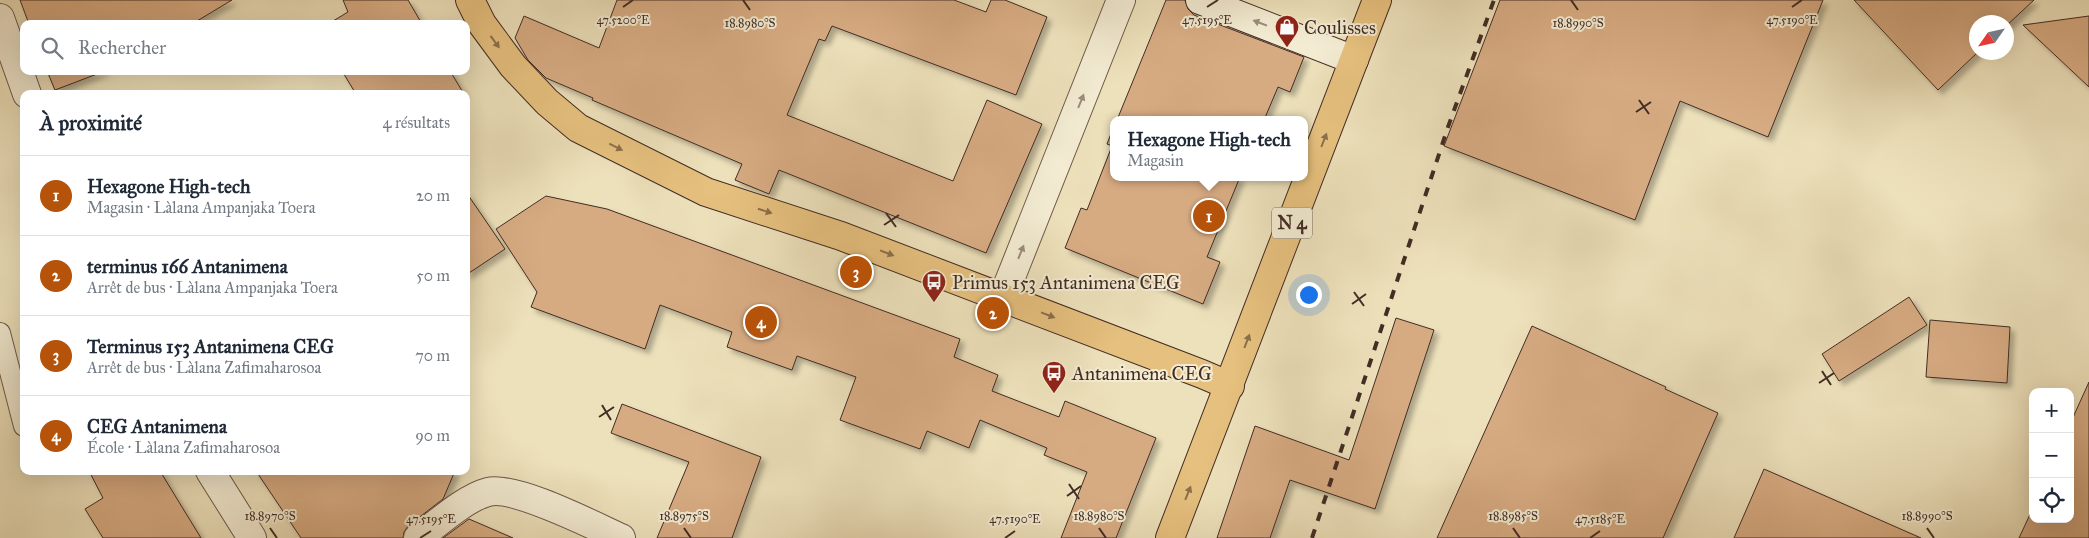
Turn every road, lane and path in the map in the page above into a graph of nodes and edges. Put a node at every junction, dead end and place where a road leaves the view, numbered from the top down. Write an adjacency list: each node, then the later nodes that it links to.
1 (470, 0): 12 (main road, one-way to 12)
2 (1121, 0): 12 (street, one-way to 2)
3 (1200, 0): 6 (street, one-way to 3)
4 (1377, 0): 6 (main road, N 4)
5 (0, 18): 7 (street)
6 (1354, 60): 11 (main road, N 4, one-way to 6)
7 (20, 74)
8 (20, 75): 9 (street)
9 (26, 90)
10 (1308, 181): 14 (main road, N 4, one-way to 10)
11 (1308, 181)
12 (1003, 297): 14 (main road, one-way to 14)
13 (0, 333): 15 (lane)
14 (1230, 386): 20 (main road, N 4, one-way to 14)
15 (20, 410)
16 (213, 475): 17 (street)
17 (252, 538)
18 (418, 538): 19 (street)
19 (621, 538)
20 (1170, 538)

